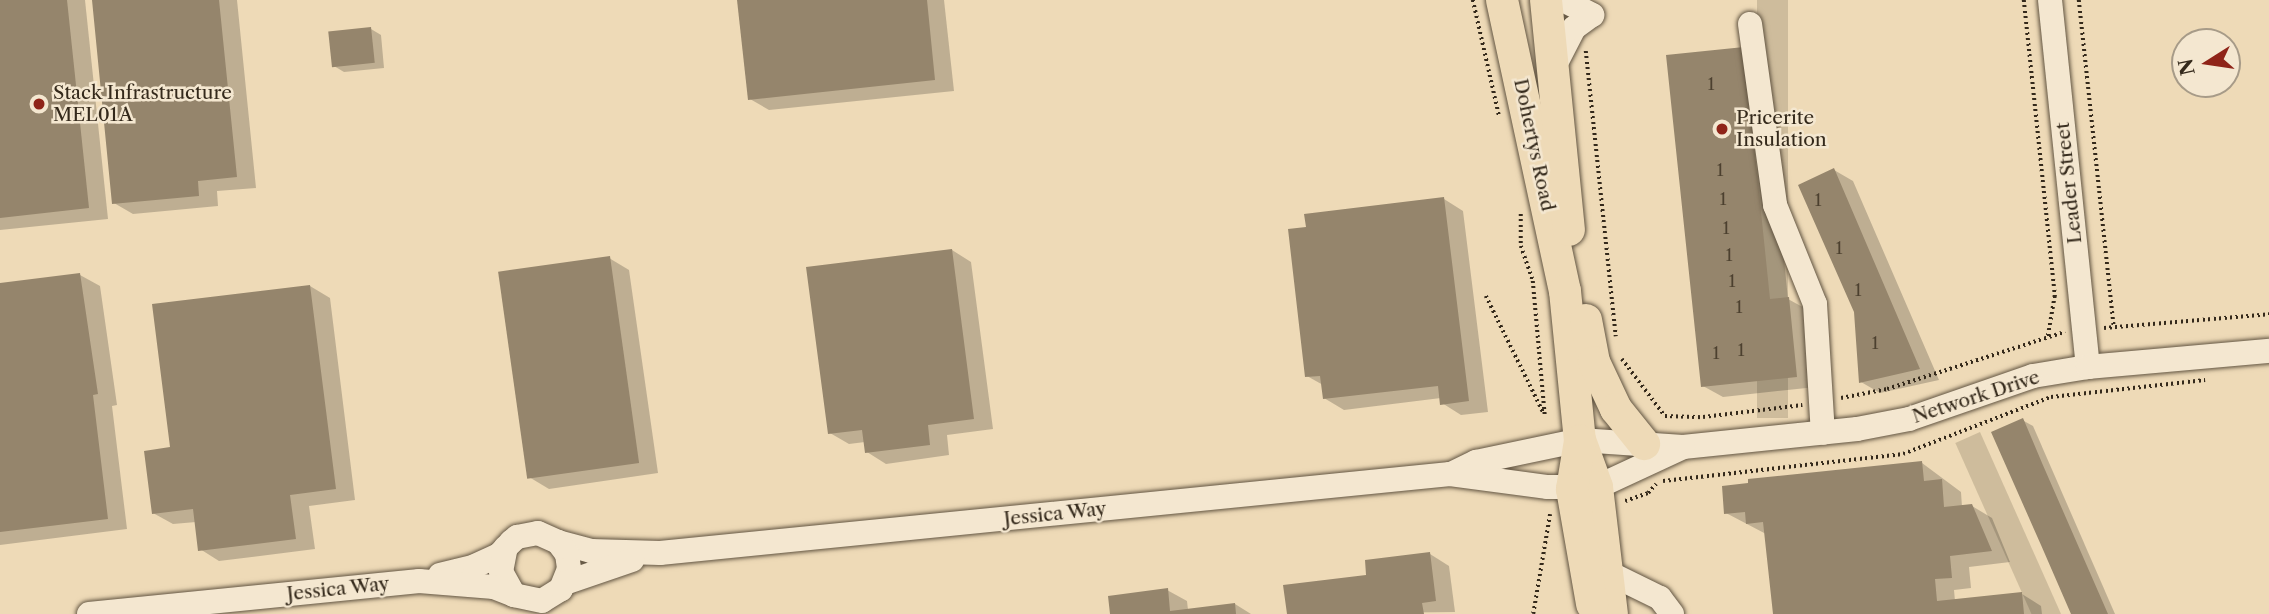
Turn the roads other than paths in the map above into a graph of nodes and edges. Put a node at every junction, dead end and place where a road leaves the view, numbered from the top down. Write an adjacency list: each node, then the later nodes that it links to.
1 (1502, 0): 8 (main road, Dohertys Road)
2 (1546, 0): 6 (main road, Dohertys Road)
3 (1563, 0): 6 (street)
4 (2050, 0): 10 (street, Leader Street)
5 (1750, 24): 11 (street)
6 (1555, 65): 7 (main road, Dohertys Road)
7 (1569, 229): 8 (main road, Dohertys Road); 13 (main road)
8 (1565, 291): 12 (main road, Dohertys Road)
9 (2269, 351): 10 (street, Network Drive)
10 (2088, 367): 11 (street, Network Drive)
11 (1823, 433): 14 (street, Network Drive)
12 (1580, 440): 13 (street, Network Drive); 15 (street, Jessica Way); 16 (main road, Dohertys Road)
13 (1644, 444): 14 (street, Network Drive)
14 (1683, 447): 16 (street, Network Drive)
15 (1450, 474): 16 (street, Jessica Way); 19 (street, Jessica Way)
16 (1585, 488): 20 (main road, Dohertys Road); 26 (main road, Dohertys Road)
17 (558, 542): 18 (street); 19 (street, Jessica Way); 22 (street)
18 (506, 547): 21 (street, Jessica Way); 23 (street)
19 (660, 553): 22 (street, Jessica Way)
20 (1607, 572): 27 (main road, Dohertys Road); 28 (street)
21 (419, 581): 23 (street, Jessica Way); 24 (street, Jessica Way)
22 (563, 586): 23 (street); 25 (street)
23 (520, 602)
24 (89, 614)
25 (553, 614)
26 (1594, 614)
27 (1612, 614)
28 (1672, 614)

